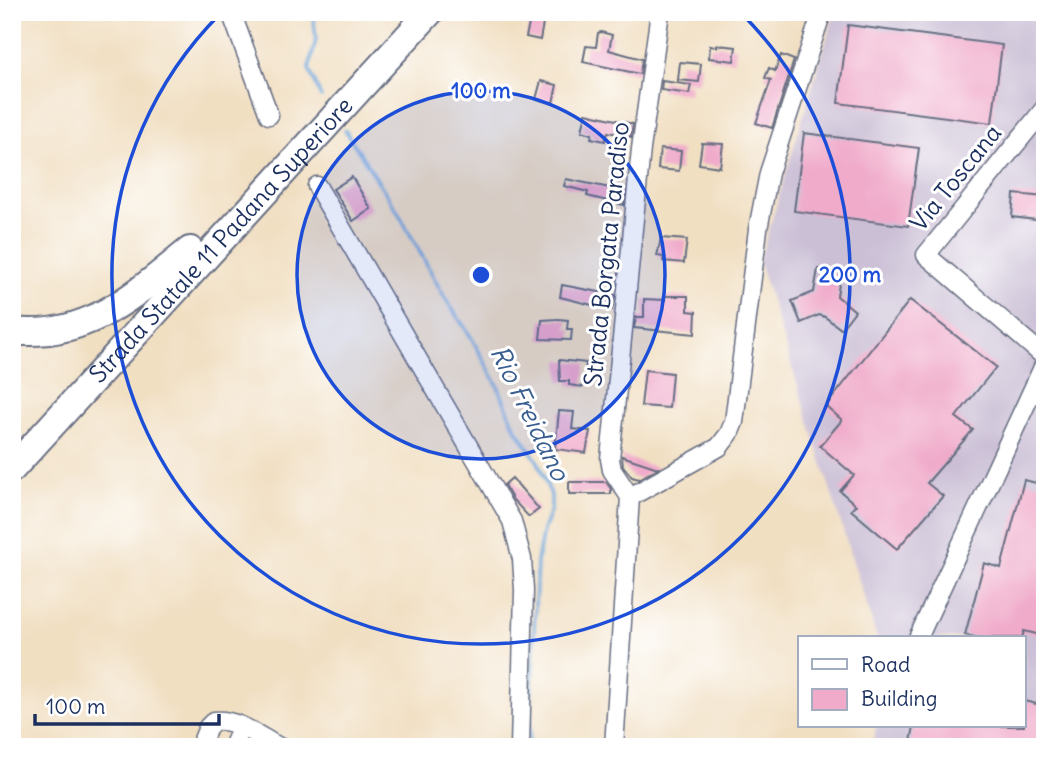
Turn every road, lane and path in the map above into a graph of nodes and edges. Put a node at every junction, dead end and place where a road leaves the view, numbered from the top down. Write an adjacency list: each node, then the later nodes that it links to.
1 (231, 12): 7 (street)
2 (410, 12): 9 (highway, Strada Statale 11 Padana Superiore)
3 (430, 12): 14 (highway, Strada Statale 11 Padana Superiore)
4 (660, 12): 15 (street, Strada Borgata Paradiso)
5 (821, 12): 15 (street)
6 (1045, 107): 11 (street, Via Toscana)
7 (268, 115)
8 (317, 186): 21 (street)
9 (190, 250): 10 (highway); 13 (highway, Strada Statale 11 Padana Superiore)
10 (12, 331)
11 (1045, 357)
12 (1045, 363): 16 (street)
13 (12, 446)
14 (12, 469)
15 (630, 497): 22 (street)
16 (919, 636)
17 (242, 727): 18 (street); 19 (street); 20 (street)
18 (273, 745)
19 (200, 747)
20 (233, 747)
21 (520, 747)
22 (614, 747)

